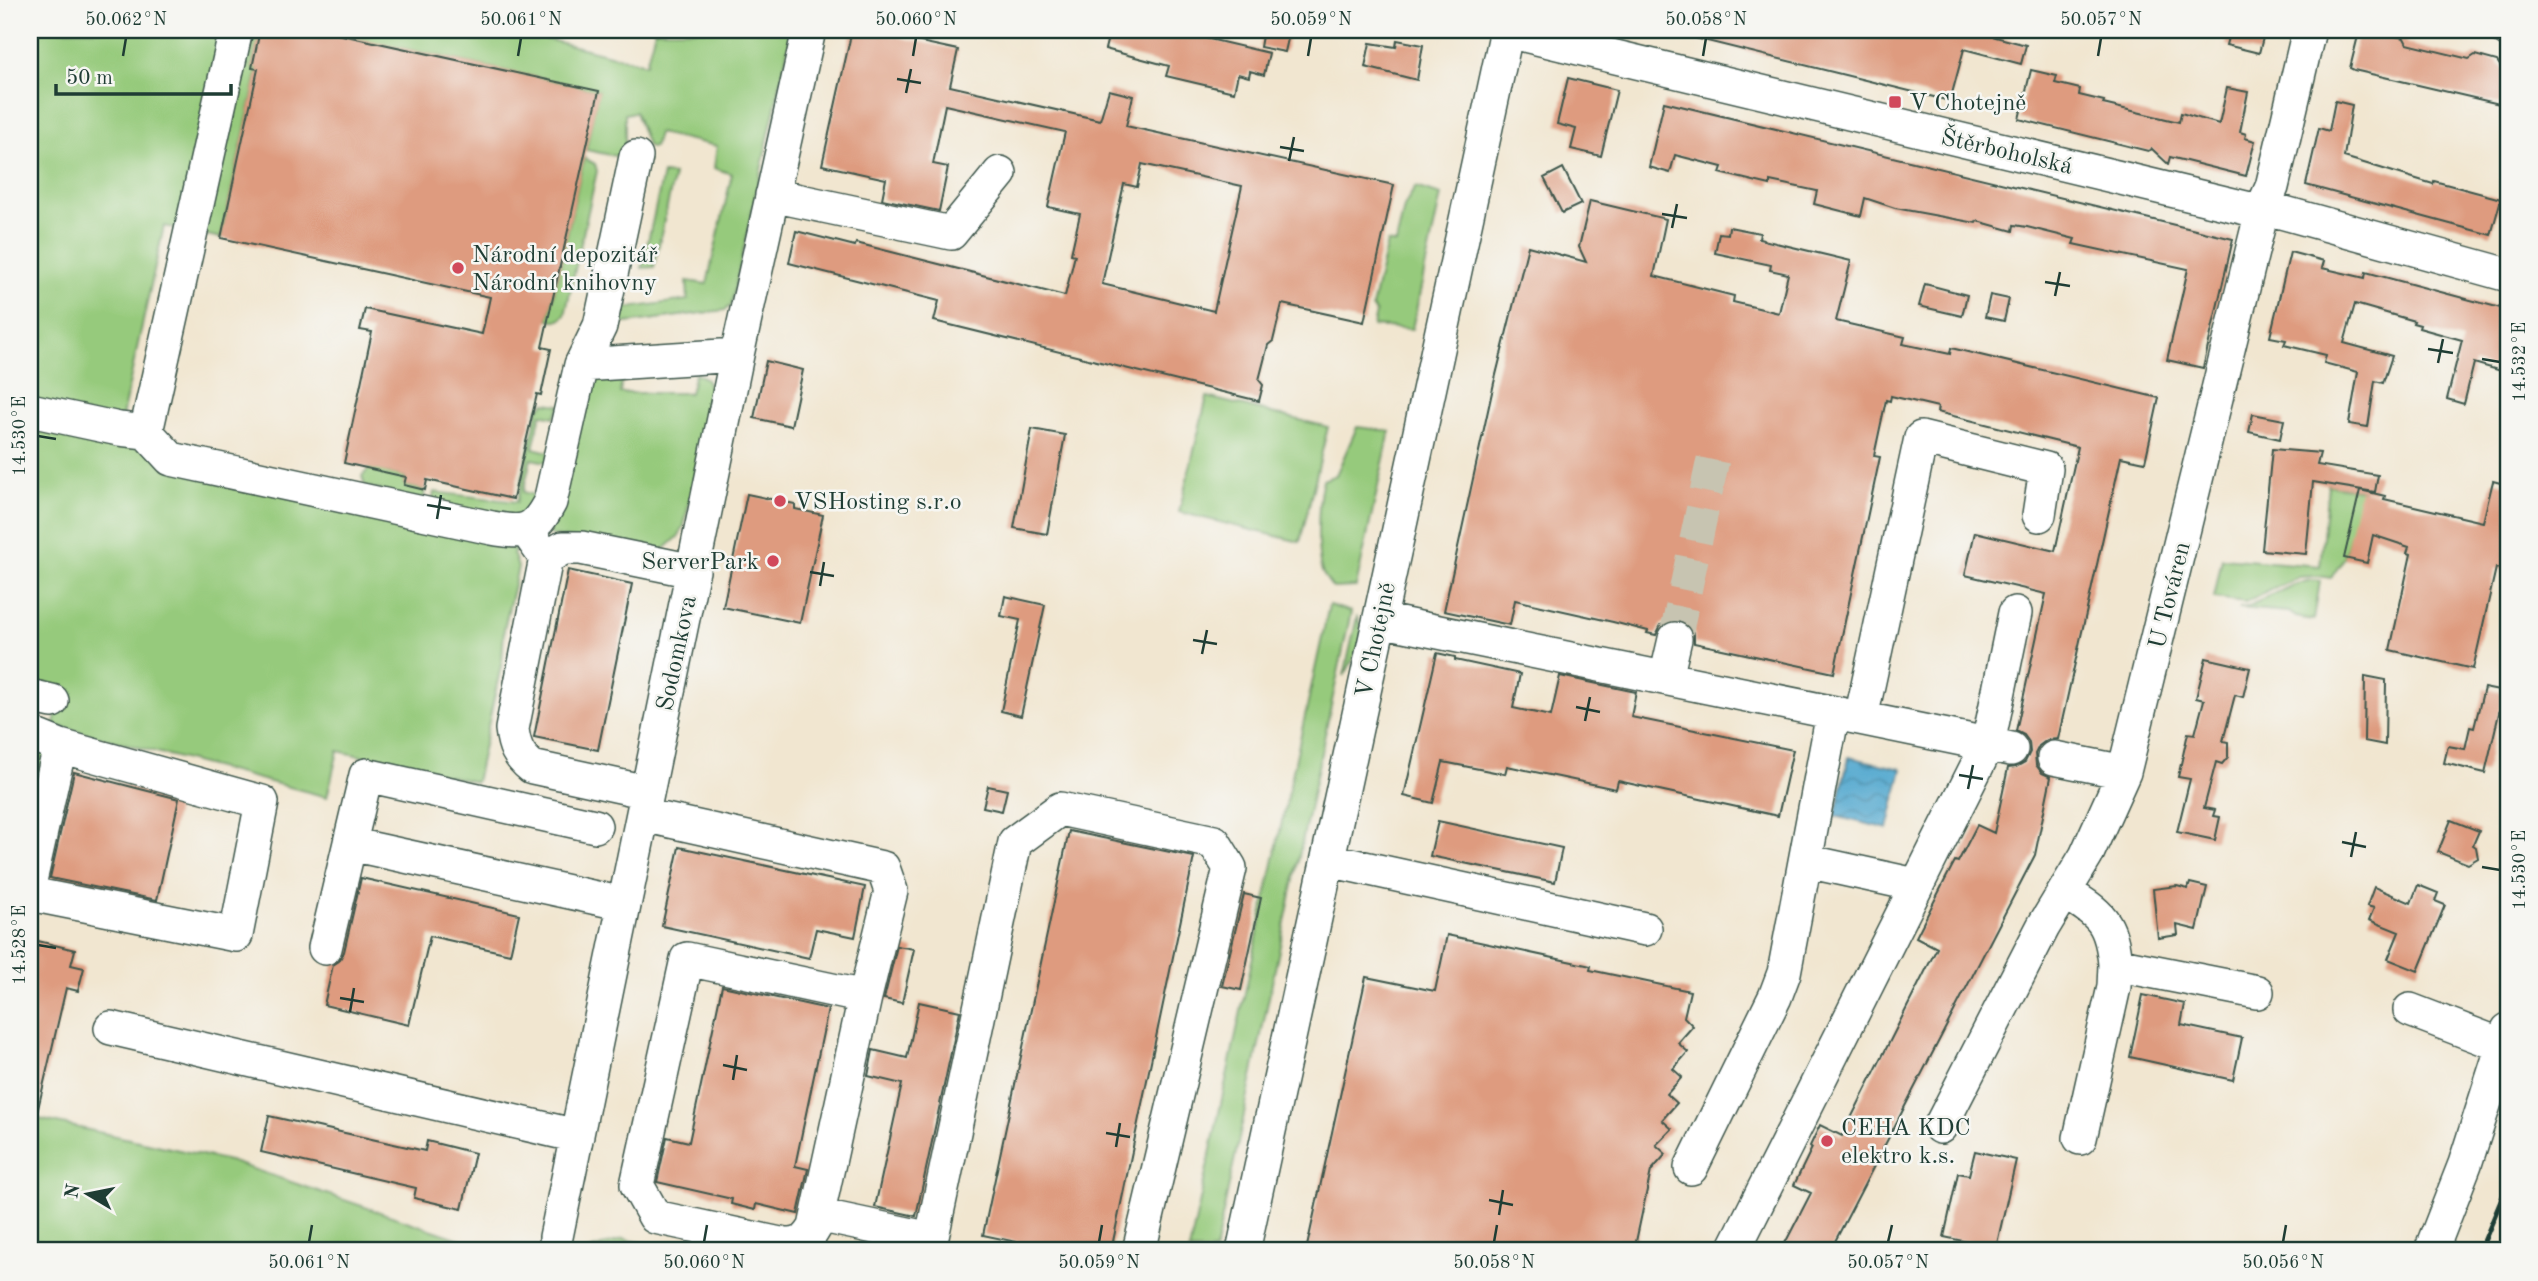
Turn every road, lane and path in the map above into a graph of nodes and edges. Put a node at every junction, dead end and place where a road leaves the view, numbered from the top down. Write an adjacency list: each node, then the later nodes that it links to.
1 (236, 30): 13 (street)
2 (809, 30): 7 (street, Sodomkova)
3 (1506, 30): 8 (street, Štěrboholská); 19 (street, V Chotejně)
4 (2309, 30): 8 (street, U Továren)
5 (636, 156): 11 (street)
6 (1000, 173): 7 (street)
7 (772, 195): 10 (street, Sodomkova)
8 (2263, 207): 9 (street, Štěrboholská); 27 (street, U Továren)
9 (2508, 275)
10 (737, 355): 11 (street); 17 (street, Sodomkova)
11 (581, 365): 15 (street)
12 (30, 410): 13 (street)
13 (146, 432): 15 (street)
14 (2039, 515): 22 (street)
15 (527, 531): 16 (street)
16 (546, 558): 17 (street); 28 (street)
17 (693, 572): 28 (street, Sodomkova)
18 (2015, 613): 25 (street)
19 (1380, 620): 21 (street); 31 (street, V Chotejně)
20 (1675, 639): 21 (street)
21 (1666, 678): 22 (street)
22 (1847, 715): 25 (street); 32 (street)
23 (30, 731): 24 (street)
24 (60, 746): 33 (street); 36 (street)
25 (2000, 747): 34 (street)
26 (2054, 758): 27 (street)
27 (2124, 772): 35 (street, U Továren)
28 (645, 803): 37 (street, Sodomkova); 42 (street)
29 (595, 826): 30 (street)
30 (350, 844): 37 (street); 39 (street)
31 (1328, 860): 38 (street); 54 (street, V Chotejně)
32 (1806, 861): 34 (street); 49 (street)
33 (30, 881)
34 (1916, 885): 55 (street)
35 (2065, 891): 40 (street); 46 (street, U Továren)
36 (30, 894)
37 (624, 904): 47 (street, Sodomkova)
38 (1645, 929)
39 (325, 948)
40 (2115, 964): 41 (street); 48 (street)
41 (2257, 992)
42 (865, 997): 50 (street); 50 (street)
43 (2410, 1010): 45 (street)
44 (111, 1028): 47 (street)
45 (2506, 1038): 56 (street)
46 (1940, 1127)
47 (577, 1136): 51 (street, Sodomkova)
48 (2080, 1138)
49 (1691, 1168)
50 (818, 1214): 52 (street)
51 (556, 1237)
52 (930, 1245): 53 (street)
53 (1139, 1251)
54 (1243, 1251)
55 (1733, 1251)
56 (2431, 1251)

